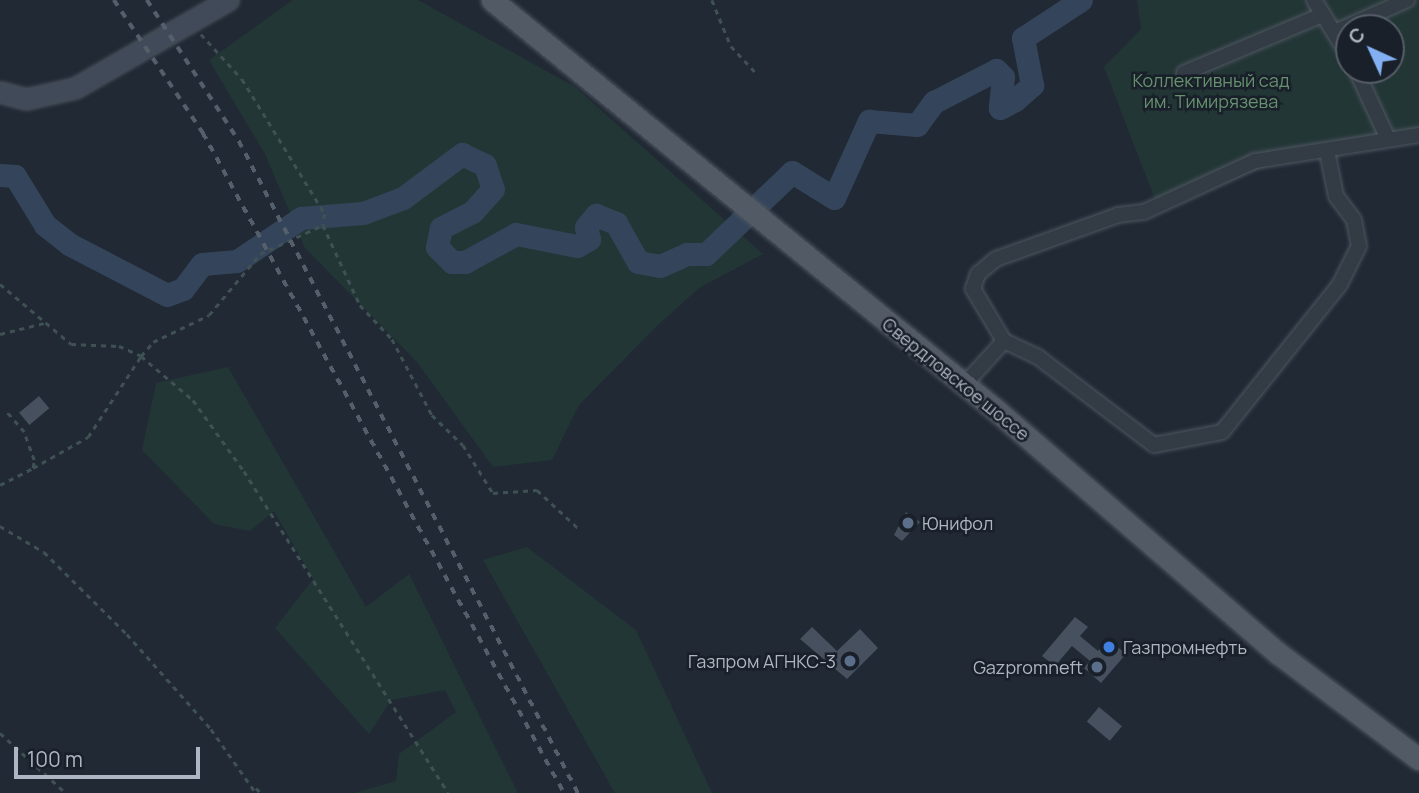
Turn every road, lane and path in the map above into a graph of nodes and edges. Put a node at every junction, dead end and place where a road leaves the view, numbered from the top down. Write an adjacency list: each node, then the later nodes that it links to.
1 (228, 0): 8 (main road)
2 (492, 0): 23 (main road, Свердловское шоссе)
3 (712, 0): 11 (path)
4 (1314, 0): 7 (street)
5 (1407, 0): 6 (street)
6 (1376, 14)
7 (1322, 15): 9 (street); 10 (street)
8 (190, 23): 13 (main road); 17 (path)
9 (1335, 32)
10 (1184, 73)
11 (757, 74)
12 (1362, 84): 15 (street)
13 (0, 92)
14 (1419, 135): 15 (street)
15 (1388, 139): 16 (street)
16 (1327, 151): 21 (street); 21 (street)
17 (323, 225): 22 (path); 28 (path)
18 (0, 284): 19 (path)
19 (46, 322): 20 (path); 22 (path)
20 (0, 334)
21 (1004, 341): 23 (street)
22 (141, 356): 25 (path); 35 (path)
23 (964, 385): 30 (main road, Свердловское шоссе)
24 (5, 410): 25 (path)
25 (33, 468): 26 (path)
26 (0, 485)
27 (0, 526): 31 (path)
28 (578, 528)
29 (0, 733): 32 (path)
30 (1419, 759)
31 (253, 786): 33 (path); 34 (path)
32 (66, 793)
33 (256, 793)
34 (261, 793)
35 (448, 793)

